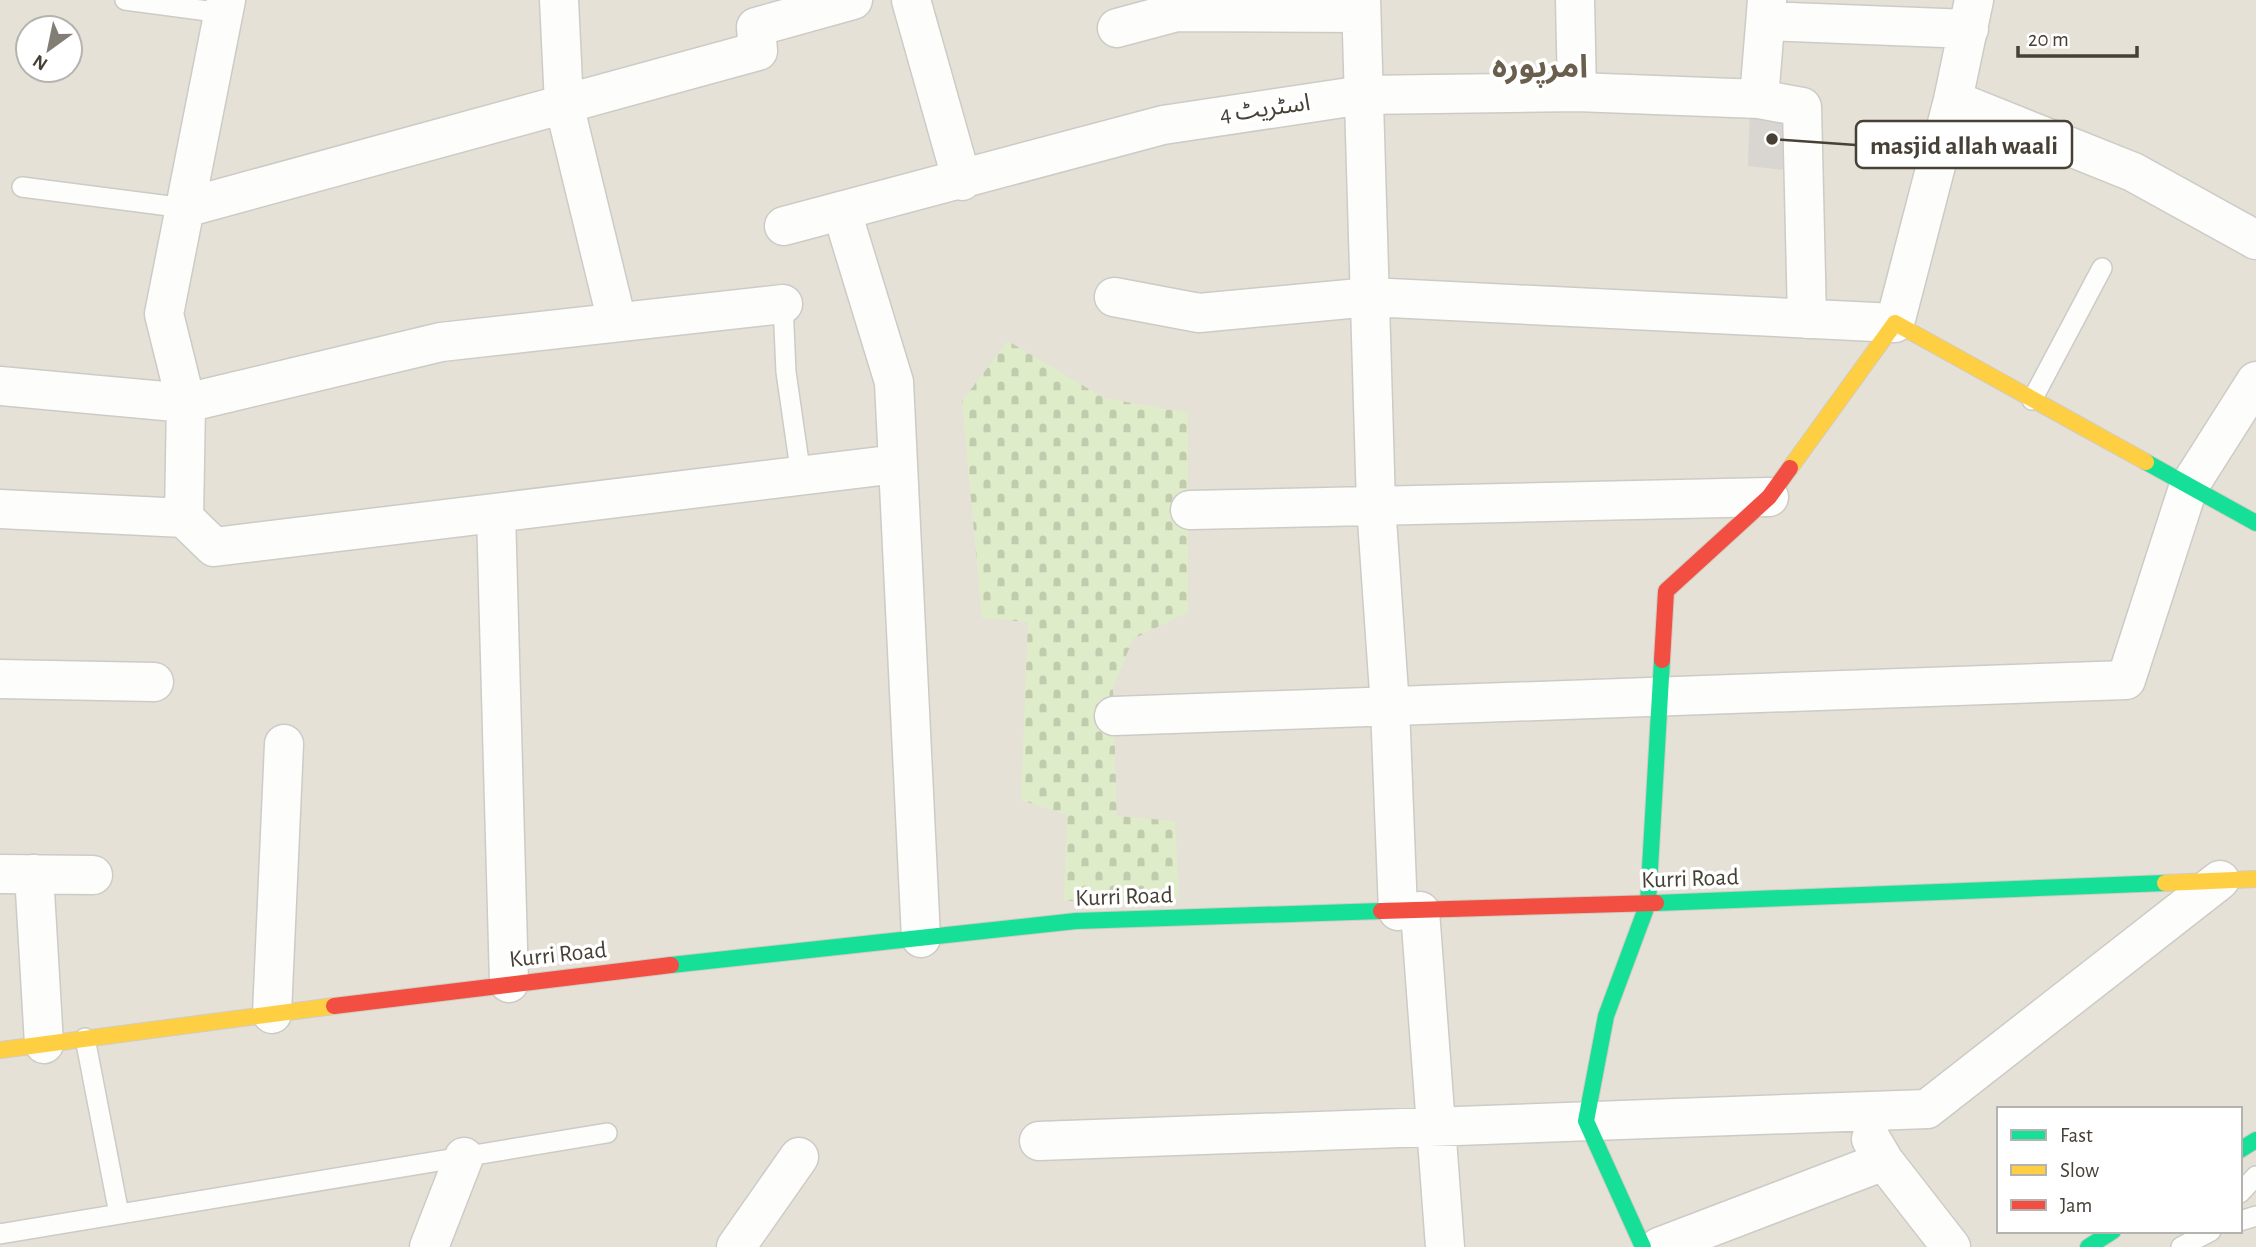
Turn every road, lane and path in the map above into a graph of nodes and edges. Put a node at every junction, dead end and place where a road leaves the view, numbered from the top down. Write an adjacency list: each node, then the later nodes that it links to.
1 (125, 0): 6 (lane)
2 (559, 0): 15 (street)
3 (853, 0): 15 (street)
4 (911, 0): 16 (street)
5 (1575, 0): 11 (street)
6 (225, 6): 18 (street)
7 (1361, 7): 10 (street); 12 (street)
8 (1767, 10): 9 (street); 13 (street)
9 (1971, 14): 14 (street)
10 (1117, 28)
11 (1577, 92): 12 (street, اسٹریٹ 4); 13 (street, اسٹریٹ 4)
12 (1363, 95): 16 (street, اسٹریٹ 4); 23 (street)
13 (1759, 99): 26 (street, اسٹریٹ 4)
14 (1953, 100): 21 (street); 28 (street)
15 (565, 104): 18 (street); 27 (street)
16 (962, 181): 19 (street, اسٹریٹ 4)
17 (22, 187): 18 (lane)
18 (185, 208): 32 (street)
19 (842, 212): 20 (street, اسٹریٹ 4); 33 (street)
20 (784, 226)
21 (2256, 240)
22 (2102, 268): 31 (lane)
23 (1370, 297): 24 (street); 26 (street); 37 (street)
24 (1114, 298)
25 (783, 304): 27 (street); 34 (lane)
26 (1807, 319): 28 (street)
27 (617, 322): 32 (street)
28 (1895, 324): 31 (street); 36 (street)
29 (2256, 381): 35 (street)
30 (0, 386): 32 (street)
31 (2032, 400): 35 (street)
32 (186, 403): 41 (street)
33 (897, 464): 34 (street); 54 (street)
34 (801, 476): 40 (street)
35 (2188, 488): 42 (street); 45 (street)
36 (1769, 496): 37 (street); 45 (street)
37 (1376, 505): 39 (street); 46 (street)
38 (0, 509): 41 (street)
39 (1190, 510)
40 (496, 513): 41 (street); 55 (street)
41 (184, 518)
42 (2256, 523)
43 (0, 679): 44 (street)
44 (154, 682)
45 (1660, 698): 46 (street); 52 (street)
46 (1390, 707): 47 (street); 53 (street)
47 (1114, 716)
48 (284, 744): 56 (street)
49 (17, 874): 50 (street); 58 (street)
50 (93, 875)
51 (2238, 880): 52 (street, Kurri Road); 60 (street)
52 (1648, 904): 53 (street, Kurri Road); 61 (street)
53 (1409, 911): 54 (street, Kurri Road); 62 (street)
54 (921, 938): 55 (street, Kurri Road)
55 (509, 983): 56 (street, Kurri Road)
56 (272, 1014): 57 (street, Kurri Road)
57 (85, 1038): 58 (street, Kurri Road); 70 (lane)
58 (44, 1044): 59 (street, Kurri Road)
59 (0, 1050)
60 (1856, 1112): 61 (street); 67 (street)
61 (1586, 1121): 62 (street); 77 (street)
62 (1437, 1127): 64 (street); 76 (street)
63 (607, 1133): 65 (lane)
64 (1040, 1141)
65 (464, 1157): 70 (lane); 74 (street)
66 (799, 1157): 75 (street)
67 (1884, 1161): 78 (street); 79 (street)
68 (2256, 1176): 69 (lane)
69 (2242, 1191)
70 (119, 1214): 73 (lane)
71 (2110, 1233): 80 (street)
72 (2205, 1233): 81 (lane)
73 (0, 1234)
74 (429, 1247)
75 (736, 1247)
76 (1445, 1247)
77 (1643, 1247)
78 (1660, 1247)
79 (1951, 1247)
80 (2088, 1247)
81 (2181, 1247)

